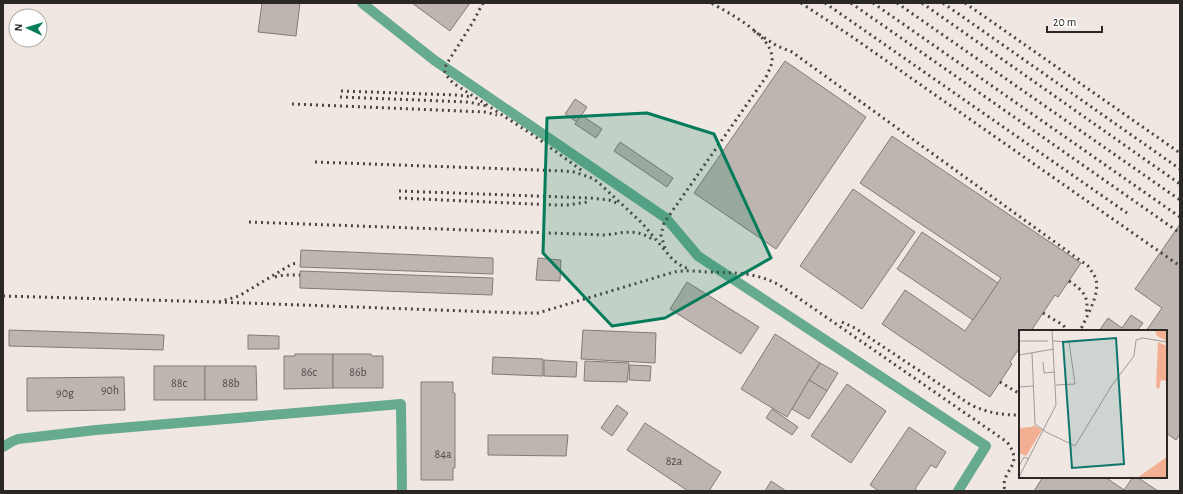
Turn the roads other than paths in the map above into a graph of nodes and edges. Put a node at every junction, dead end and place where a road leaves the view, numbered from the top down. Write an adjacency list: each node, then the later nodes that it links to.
1 (362, 3): 4 (street)
2 (3, 447): 3 (street)
3 (402, 491)
4 (958, 491)

